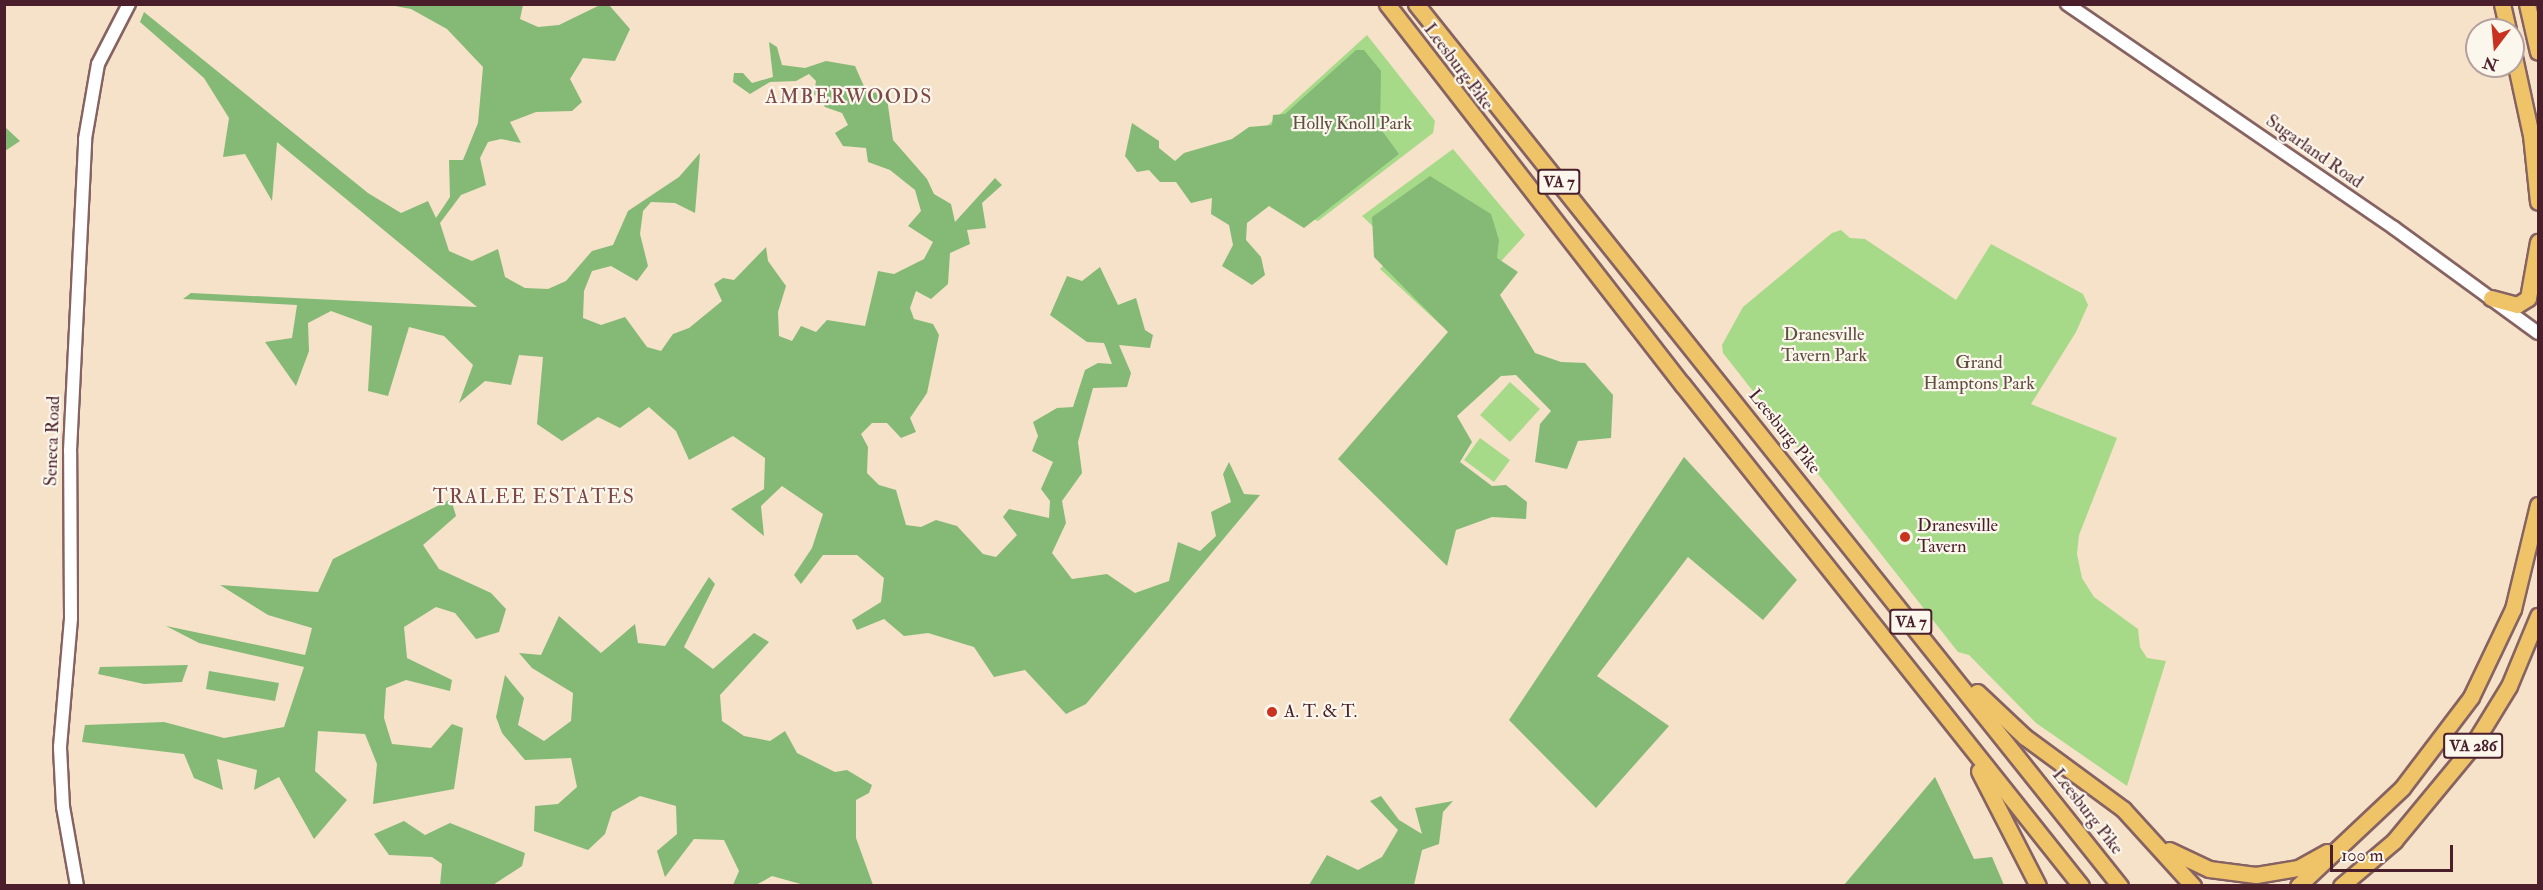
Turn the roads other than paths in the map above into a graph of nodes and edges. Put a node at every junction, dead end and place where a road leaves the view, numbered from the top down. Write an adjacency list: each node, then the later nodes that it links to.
1 (129, 4): 19 (street, Seneca Road)
2 (1387, 4): 15 (highway, Leesburg Pike / VA 7)
3 (1416, 4): 14 (highway, Leesburg Pike / VA 7)
4 (2067, 4): 10 (street, Sugarland Road)
5 (2527, 4): 6 (highway)
6 (2538, 52)
7 (2519, 78): 8 (highway)
8 (2538, 202)
9 (2538, 242): 10 (highway)
10 (2491, 298): 11 (street, Sugarland Road)
11 (2538, 333)
12 (2538, 506): 16 (highway, VA 286)
13 (2538, 616): 18 (highway, VA 286)
14 (1925, 639): 17 (highway); 22 (highway, Leesburg Pike / VA 7)
15 (1937, 708): 20 (highway); 21 (highway, Leesburg Pike / VA 7)
16 (2357, 832): 17 (highway); 24 (highway, VA 286)
17 (2154, 839): 23 (highway)
18 (2379, 857): 25 (highway, VA 286); 26 (highway)
19 (77, 885)
20 (2038, 885)
21 (2080, 885)
22 (2120, 885)
23 (2193, 885)
24 (2298, 885)
25 (2341, 885)
26 (2347, 885)

